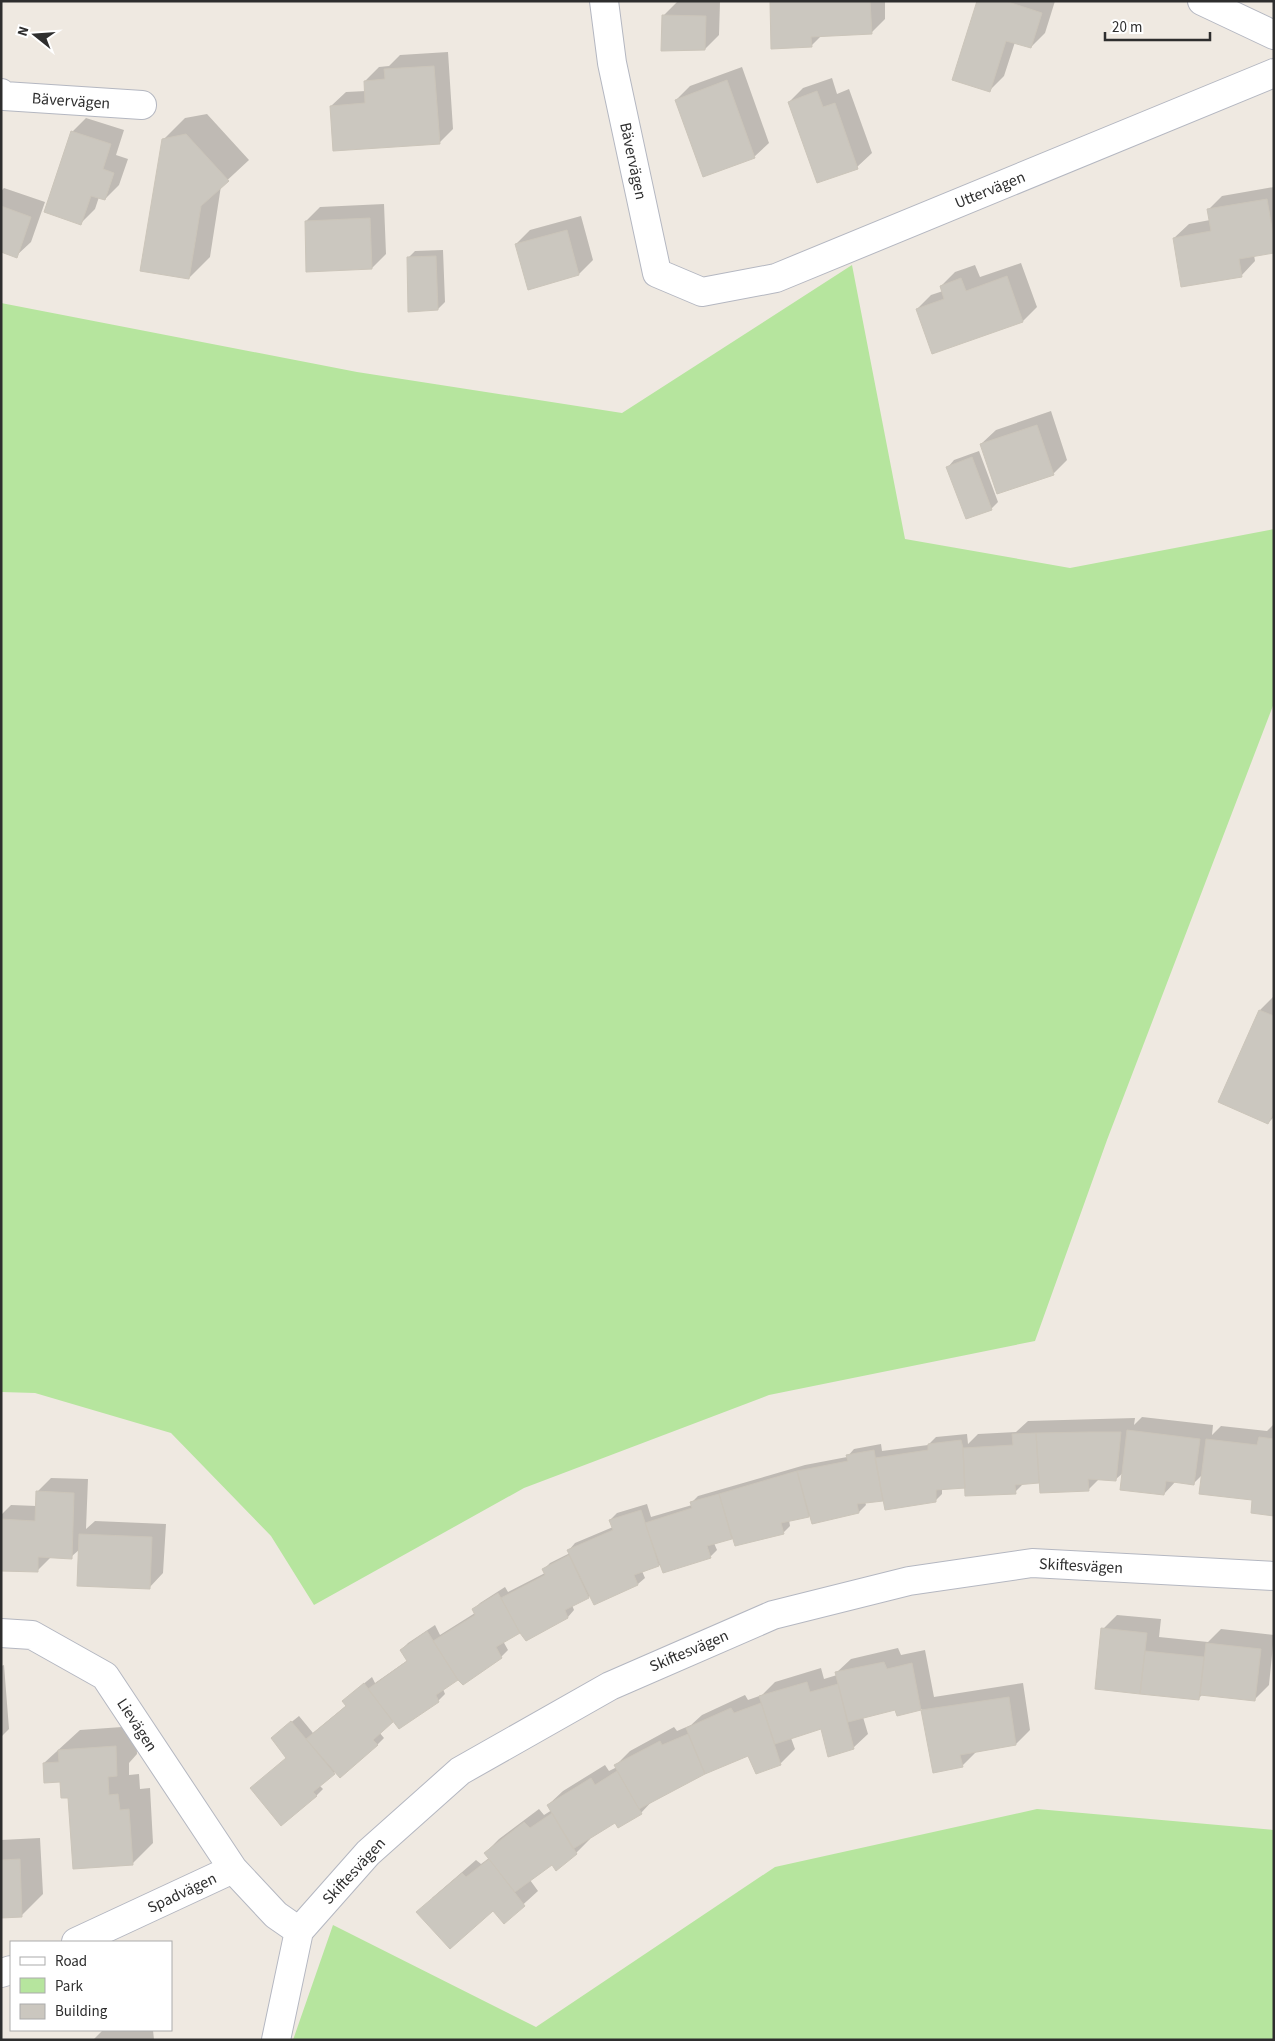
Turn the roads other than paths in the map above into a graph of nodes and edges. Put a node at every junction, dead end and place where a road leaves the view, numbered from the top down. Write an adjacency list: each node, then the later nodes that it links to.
1 (604, 1): 7 (street, Bävervägen)
2 (1202, 1): 3 (street)
3 (1274, 35)
4 (1274, 73): 7 (street, Uttervägen)
5 (1, 93): 6 (street, Bävervägen)
6 (142, 106)
7 (702, 292)
8 (1274, 1576): 11 (street, Skiftesvägen)
9 (1, 1633): 10 (street, Lievägen)
10 (233, 1869): 11 (street, Spadvägen); 12 (street, Spadvägen)
11 (299, 1931): 13 (street, Skiftesvägen)
12 (78, 1941)
13 (276, 2040)

